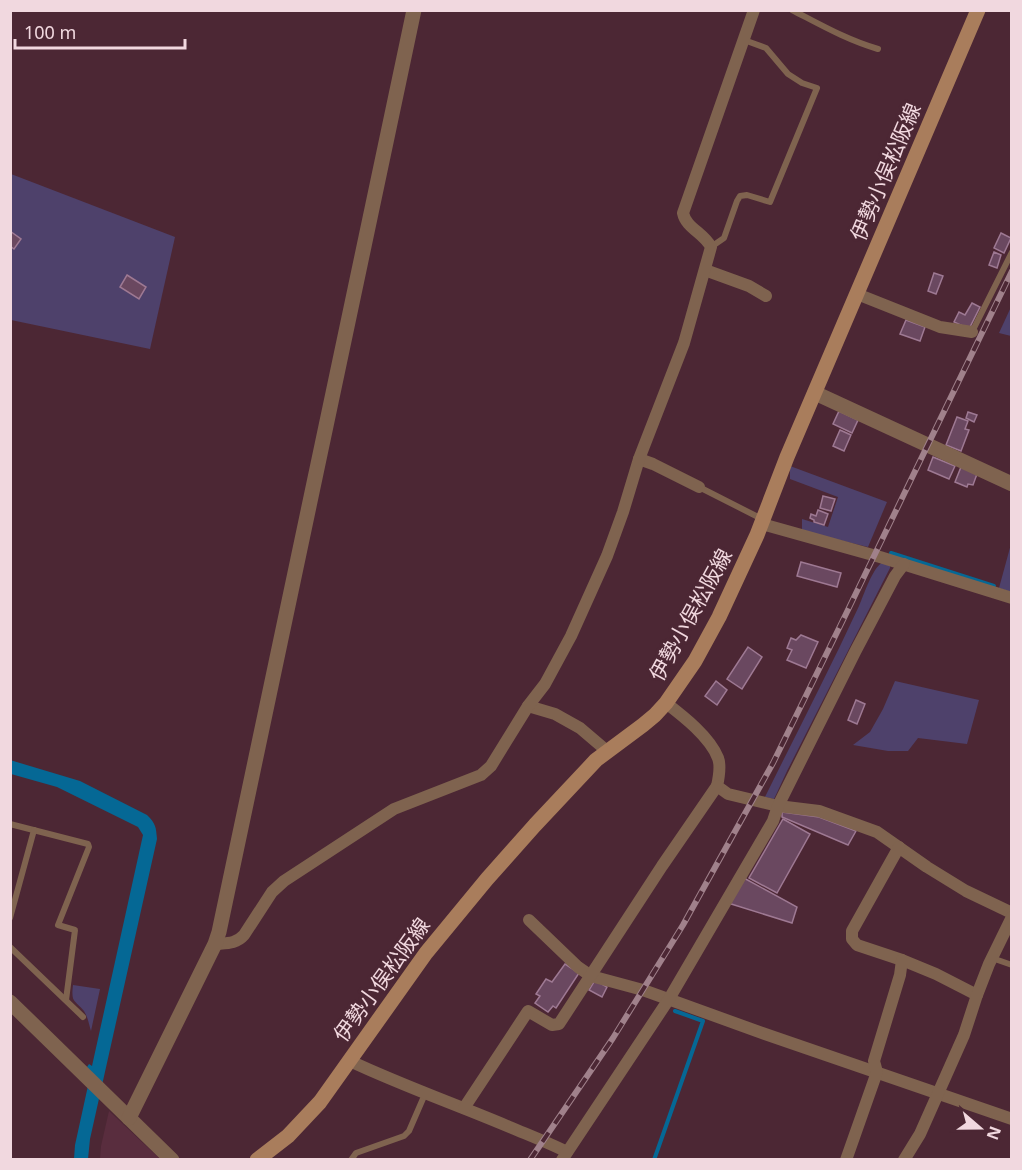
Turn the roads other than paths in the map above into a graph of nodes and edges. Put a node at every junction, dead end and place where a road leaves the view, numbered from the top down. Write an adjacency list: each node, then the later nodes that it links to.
1 (414, 10): 31 (street)
2 (754, 10): 5 (street)
3 (792, 10): 6 (lane)
4 (978, 10): 10 (main road, 伊勢小俣松阪線)
5 (744, 40): 7 (street); 7 (lane)
6 (878, 49)
7 (711, 247): 9 (street)
8 (1011, 252): 12 (lane)
9 (705, 270): 11 (street); 14 (street)
10 (857, 294): 12 (street); 13 (main road, 伊勢小俣松阪線)
11 (766, 296)
12 (972, 332)
13 (815, 393): 15 (street); 17 (main road, 伊勢小俣松阪線)
14 (639, 459): 16 (street); 21 (street)
15 (1011, 484)
16 (699, 487): 17 (lane)
17 (762, 522): 18 (street); 20 (main road, 伊勢小俣松阪線)
18 (904, 564): 19 (street); 24 (street)
19 (1011, 598)
20 (666, 703): 22 (main road, 伊勢小俣松阪線); 23 (street)
21 (528, 706): 22 (street); 31 (street)
22 (607, 751): 42 (main road, 伊勢小俣松阪線)
23 (717, 786): 24 (street); 36 (street)
24 (778, 806): 27 (street); 38 (street)
25 (10, 824): 26 (lane)
26 (34, 830): 29 (lane); 39 (lane)
27 (899, 847): 28 (street); 34 (street)
28 (1011, 915): 33 (street)
29 (10, 918)
30 (529, 920): 36 (street)
31 (215, 944): 47 (street)
32 (10, 947): 39 (lane)
33 (992, 957): 35 (lane); 37 (street)
34 (902, 960): 37 (street); 43 (street)
35 (1011, 965)
36 (591, 976): 38 (street); 46 (street)
37 (977, 995): 44 (street)
38 (669, 999): 43 (street); 49 (street)
39 (66, 1000): 41 (lane)
40 (10, 1002): 47 (street)
41 (83, 1017)
42 (350, 1061): 45 (street); 51 (main road, 伊勢小俣松阪線)
43 (877, 1072): 44 (street); 53 (street)
44 (938, 1093): 48 (street); 54 (street)
45 (425, 1094): 46 (street); 52 (lane)
46 (464, 1108): 49 (street)
47 (129, 1118): 50 (street)
48 (1011, 1119)
49 (564, 1156)
50 (172, 1160)
51 (257, 1160)
52 (351, 1160)
53 (846, 1160)
54 (904, 1160)

